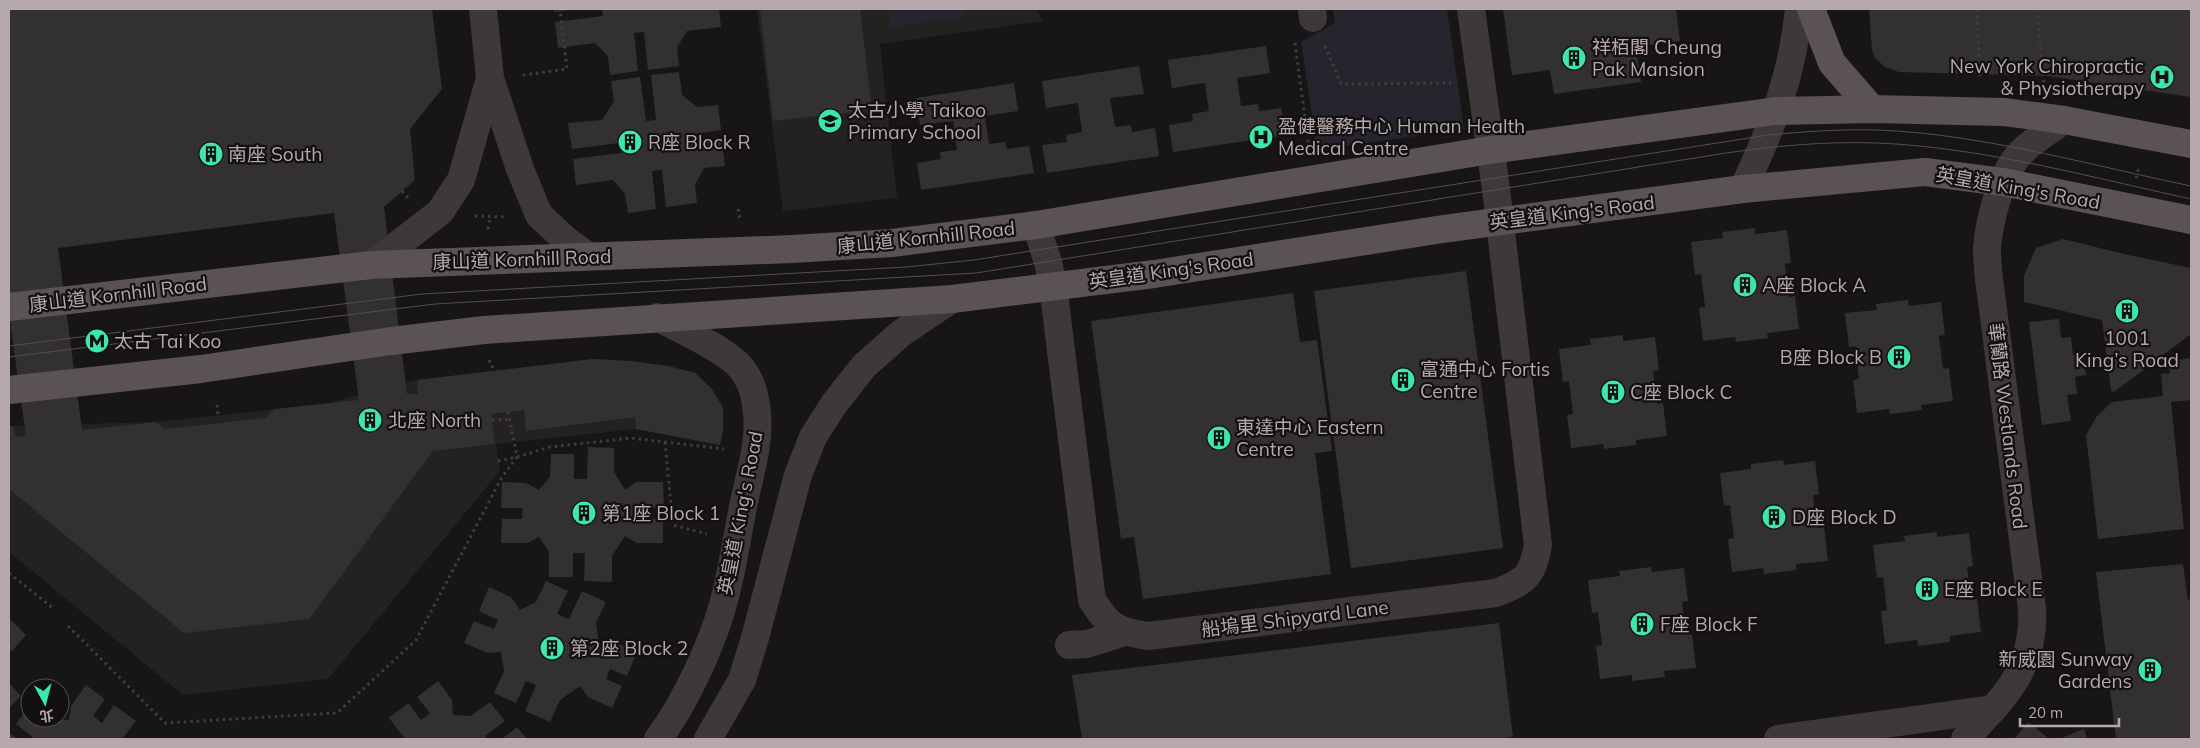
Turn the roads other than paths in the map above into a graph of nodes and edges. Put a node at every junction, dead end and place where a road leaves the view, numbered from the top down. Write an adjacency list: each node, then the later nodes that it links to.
1 (483, 9): 5 (street)
2 (1471, 9): 10 (street, 船塢里 Shipyard Lane)
3 (1799, 9): 7 (street)
4 (1811, 9): 6 (main road)
5 (490, 78): 16 (street); 17 (street)
6 (1872, 109): 7 (main road); 8 (main road)
7 (1776, 111): 10 (main road); 12 (street)
8 (2064, 120): 9 (main road); 11 (street, 華蘭路 Westlands Road)
9 (2191, 144)
10 (1490, 150): 14 (street, 船塢里 Shipyard Lane); 15 (main road)
11 (2003, 182): 12 (main road, 英皇道 King's Road); 13 (main road, 英皇道 King's Road); 25 (street, 華蘭路 Westlands Road)
12 (1742, 189): 14 (main road, 英皇道 King's Road)
13 (2191, 220)
14 (1500, 222): 18 (main road, 英皇道 King's Road); 23 (street, 船塢里 Shipyard Lane)
15 (1036, 225): 16 (main road, 康山道 Kornhill Road); 18 (street, 船塢里 Shipyard Lane)
16 (588, 256): 17 (main road, 康山道 Kornhill Road)
17 (371, 265): 20 (main road, 康山道 Kornhill Road)
18 (1053, 286): 19 (main road, 英皇道 King's Road); 23 (street, 船塢里 Shipyard Lane)
19 (952, 299): 21 (main road, 英皇道 King's Road); 27 (street, 英皇道 King's Road)
20 (9, 307)
21 (657, 317): 22 (main road); 26 (street, 英皇道 King's Road)
22 (9, 390)
23 (1125, 632): 24 (street)
24 (1069, 646)
25 (1993, 709): 28 (street); 29 (street, 華蘭路 Westlands Road)
26 (658, 739)
27 (708, 739)
28 (1778, 739)
29 (1965, 739)

